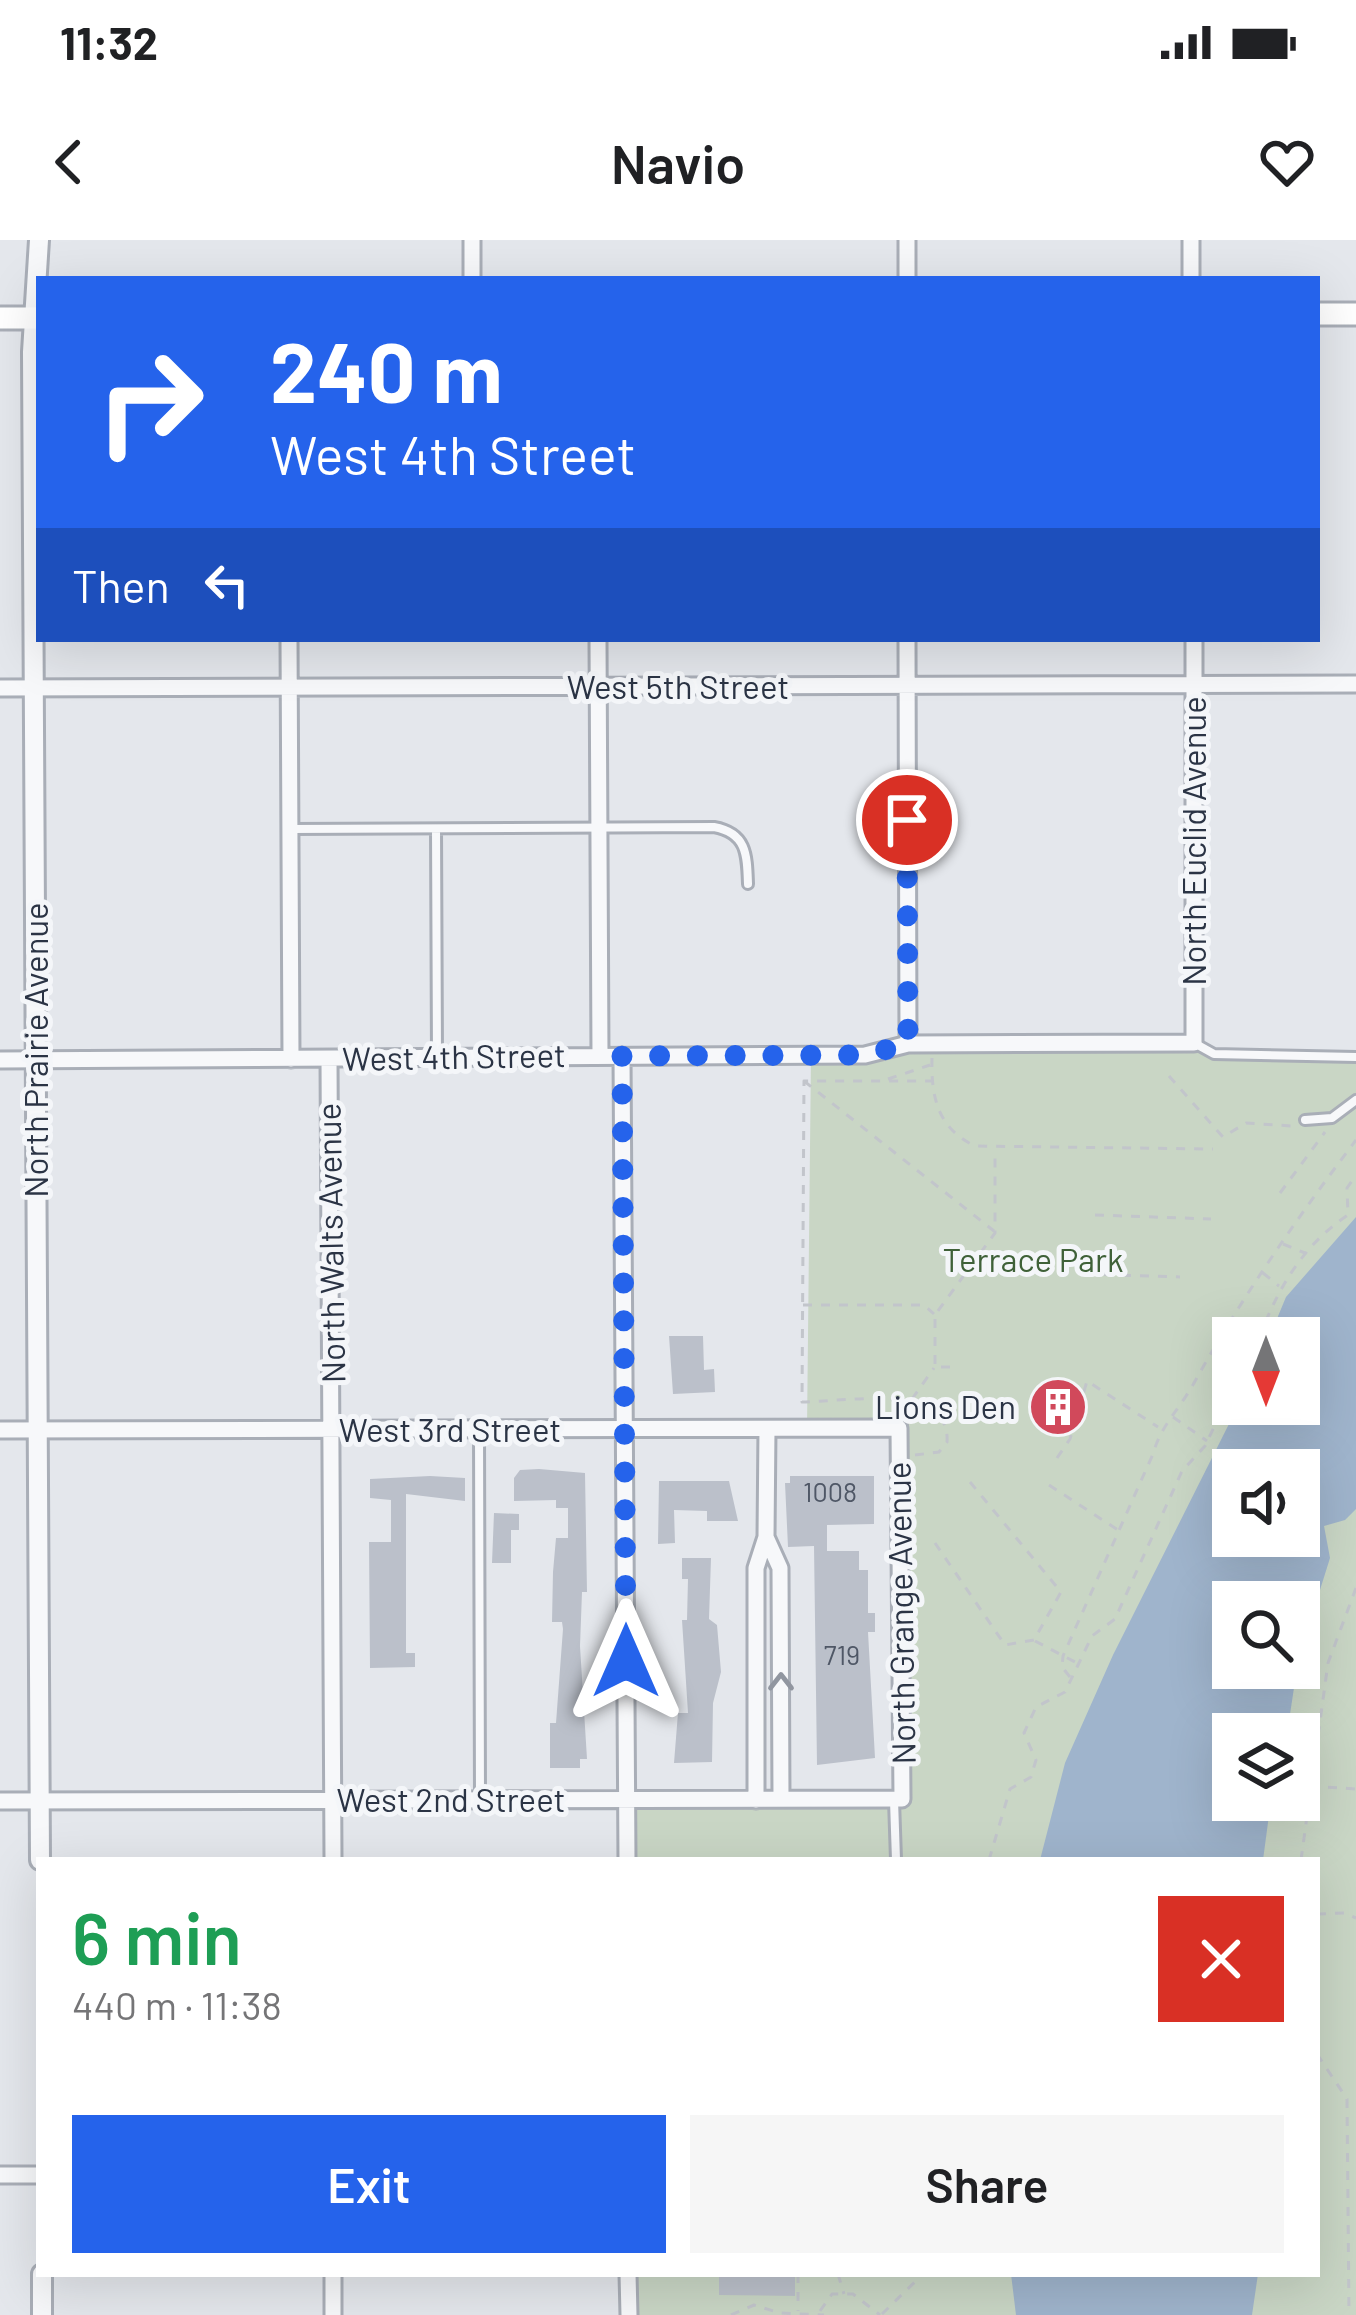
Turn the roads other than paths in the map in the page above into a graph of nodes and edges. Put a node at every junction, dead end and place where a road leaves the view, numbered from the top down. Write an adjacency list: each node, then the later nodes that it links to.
1 (39, 240): 5 (street, North Prairie Avenue)
2 (472, 240): 6 (street)
3 (907, 240): 7 (street)
4 (1191, 240): 8 (street)
5 (38, 276)
6 (472, 276)
7 (907, 276)
8 (1192, 276)
9 (1320, 314): 10 (main road)
10 (1356, 314)
11 (0, 318): 12 (main road)
12 (36, 318)
13 (36, 441): 24 (street, North Prairie Avenue)
14 (289, 642): 20 (street, North Walts Avenue)
15 (598, 642): 22 (street)
16 (907, 642): 21 (street)
17 (1194, 642): 18 (street, North Euclid Avenue)
18 (1194, 684): 19 (street, West 5th Street); 21 (street, West 5th Street); 29 (street, North Euclid Avenue)
19 (1356, 684)
20 (289, 686): 22 (street, West 5th Street); 24 (street, West 5th Street); 25 (street, North Walts Avenue)
21 (907, 686): 22 (street, West 5th Street); 30 (street)
22 (599, 687): 26 (street)
23 (0, 688): 24 (street, West 5th Street)
24 (34, 688): 38 (street, North Prairie Avenue)
25 (290, 829): 27 (lane); 35 (street, North Walts Avenue)
26 (598, 829): 27 (lane); 28 (lane); 31 (street)
27 (436, 830): 34 (lane)
28 (748, 884)
29 (1194, 1043): 30 (street, West 4th Street); 33 (lane)
30 (908, 1044): 32 (street, West 4th Street)
31 (600, 1056): 32 (street, West 4th Street); 34 (street, West 4th Street)
32 (622, 1056): 42 (street)
33 (1356, 1057)
34 (437, 1058): 36 (street, West 4th Street)
35 (291, 1059): 36 (street, West 4th Street); 38 (street, West 4th Street)
36 (329, 1059): 47 (street, North Walts Avenue)
37 (0, 1060): 38 (street, West 4th Street)
38 (36, 1060): 46 (street, North Prairie Avenue)
39 (1356, 1100): 40 (lane)
40 (1305, 1120)
41 (899, 1428): 43 (street, West 3rd Street); 50 (street, North Grange Avenue)
42 (625, 1429): 43 (street, West 3rd Street); 45 (street, West 3rd Street); 51 (street)
43 (767, 1429): 48 (street)
44 (0, 1430): 46 (street, West 3rd Street)
45 (478, 1430): 47 (street, West 3rd Street); 56 (lane)
46 (37, 1431): 47 (street, West 3rd Street); 54 (street, North Prairie Avenue)
47 (334, 1431): 55 (street, North Walts Avenue)
48 (766, 1538): 49 (street, one-way to 48); 52 (street)
49 (781, 1799): 50 (street, West 2nd Street); 52 (street, West 2nd Street)
50 (898, 1799): 60 (lane)
51 (626, 1800): 52 (street, West 2nd Street); 56 (street, West 2nd Street); 59 (street)
52 (757, 1800)
53 (0, 1801): 54 (street, West 2nd Street)
54 (40, 1801): 55 (street, West 2nd Street); 57 (street, North Prairie Avenue)
55 (333, 1801): 56 (street, West 2nd Street); 58 (street, North Walts Avenue)
56 (480, 1801)
57 (40, 1857)
58 (333, 1857)
59 (627, 1857)
60 (896, 1857)
61 (0, 2175): 62 (street)
62 (36, 2175)
63 (42, 2277): 66 (street)
64 (333, 2277): 67 (street)
65 (628, 2277): 68 (street)
66 (42, 2315)
67 (333, 2315)
68 (629, 2315)

